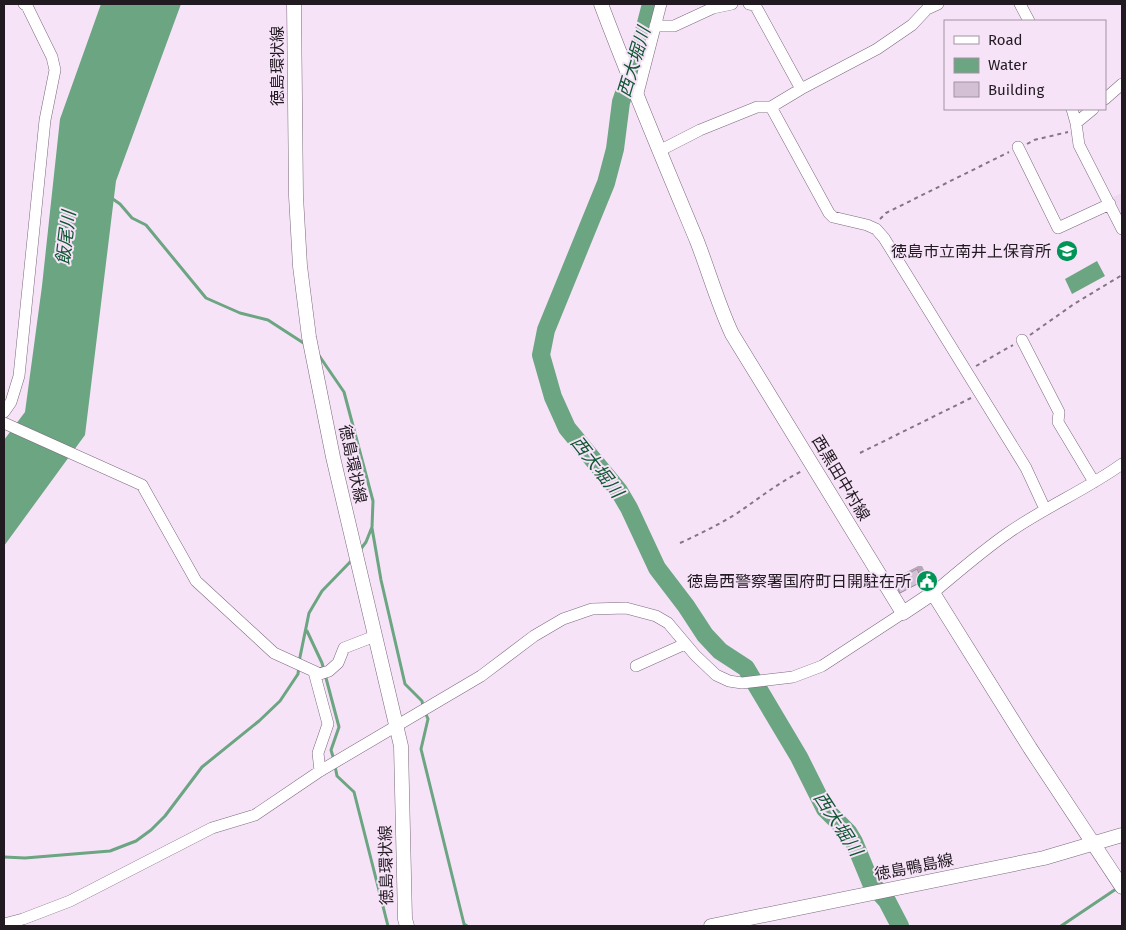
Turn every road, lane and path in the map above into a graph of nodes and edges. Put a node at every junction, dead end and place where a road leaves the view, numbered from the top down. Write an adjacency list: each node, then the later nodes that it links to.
1 (24, 4): 28 (street)
2 (294, 4): 38 (main road, 徳島環状線)
3 (601, 4): 13 (main road, 西黒田中村線)
4 (661, 4): 10 (street)
5 (732, 4): 10 (street)
6 (749, 4): 12 (street)
7 (938, 4): 12 (street)
8 (1020, 4): 9 (street)
9 (1028, 20)
10 (655, 26): 13 (street)
11 (1122, 84): 14 (street)
12 (801, 89): 15 (street)
13 (635, 91): 20 (main road, 西黒田中村線)
14 (1106, 98)
15 (771, 107): 20 (street); 22 (street)
16 (1072, 110): 18 (street)
17 (1092, 110): 18 (street)
18 (1077, 126): 19 (path); 21 (street)
19 (1018, 147): 21 (street); 22 (path)
20 (659, 151): 32 (main road, 西黒田中村線)
21 (1110, 204): 23 (street)
22 (870, 226): 26 (street)
23 (1122, 228)
24 (1122, 275): 25 (path)
25 (1022, 340): 26 (path); 33 (street)
26 (967, 371): 27 (street)
27 (980, 394): 30 (path); 34 (street)
28 (4, 412)
29 (4, 424): 41 (street)
30 (860, 453)
31 (1122, 464): 33 (street)
32 (813, 465): 35 (path); 37 (main road, 西黒田中村線)
33 (1094, 482): 34 (street)
34 (1045, 510): 36 (street)
35 (680, 543)
36 (933, 592): 37 (main road); 45 (main road)
37 (903, 613): 39 (street)
38 (375, 636): 41 (street); 42 (main road, 徳島環状線)
39 (685, 644): 40 (street); 42 (street)
40 (636, 666)
41 (318, 672): 43 (street)
42 (396, 726): 43 (street); 48 (main road, 徳島環状線)
43 (320, 771): 47 (street)
44 (1122, 835): 45 (main road, 徳島鴨島線)
45 (1094, 844): 46 (main road); 49 (main road, 徳島鴨島線)
46 (1121, 886)
47 (4, 924)
48 (407, 926)
49 (711, 926)

